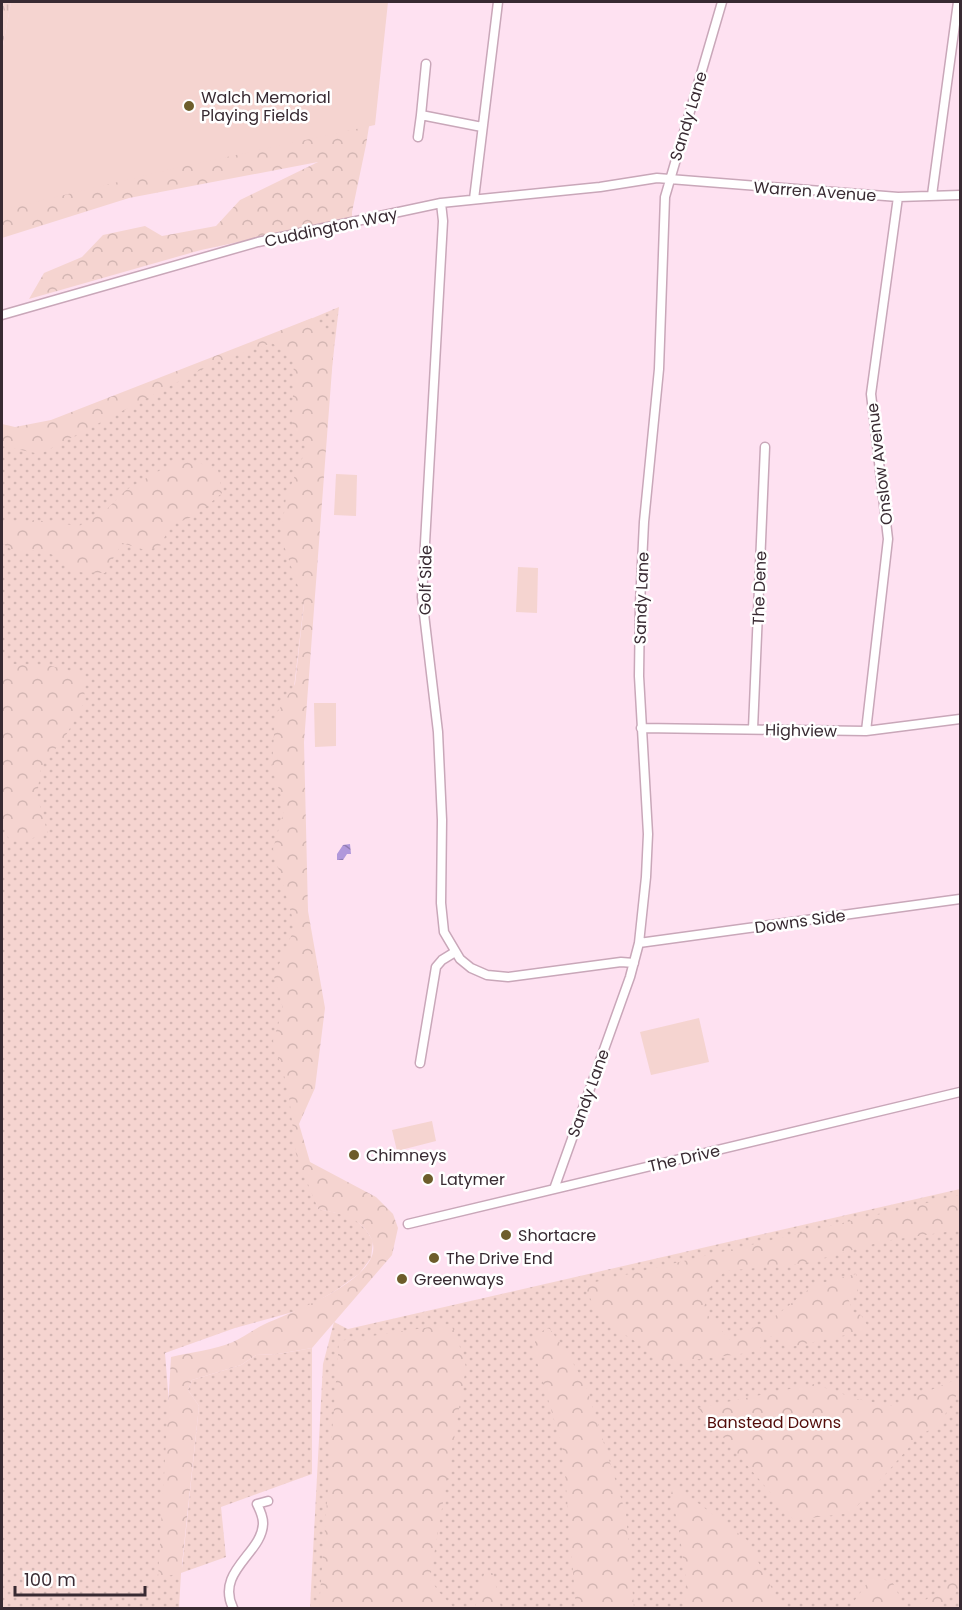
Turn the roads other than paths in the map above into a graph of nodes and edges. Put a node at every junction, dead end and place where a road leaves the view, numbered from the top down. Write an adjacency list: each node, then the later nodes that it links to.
1 (498, 2): 6 (street)
2 (722, 2): 8 (street, Sandy Lane)
3 (958, 2): 9 (street)
4 (426, 64): 5 (street)
5 (420, 116): 6 (street); 7 (street)
6 (482, 128): 12 (street)
7 (418, 137)
8 (669, 180): 11 (street, Warren Avenue); 12 (street, Cuddington Way); 17 (street, Sandy Lane)
9 (932, 195): 10 (street, Warren Avenue); 11 (street, Warren Avenue)
10 (960, 195)
11 (898, 197): 19 (street, Onslow Avenue)
12 (474, 199): 13 (street, Cuddington Way)
13 (441, 203): 14 (street, Cuddington Way); 22 (street, Golf Side)
14 (2, 315)
15 (765, 447): 18 (street, The Dene)
16 (960, 719): 19 (street, Highview)
17 (641, 728): 18 (street, Highview); 21 (street, Sandy Lane)
18 (753, 729): 19 (street, Highview)
19 (866, 731)
20 (960, 899): 21 (street, Downs Side)
21 (639, 943): 23 (street, Sandy Lane)
22 (455, 952): 23 (street, Golf Side); 24 (street)
23 (634, 963): 26 (street, Sandy Lane)
24 (420, 1063)
25 (960, 1092): 26 (street, The Drive)
26 (554, 1189): 27 (street, The Drive)
27 (408, 1224)
28 (268, 1501): 29 (street)
29 (233, 1608)

